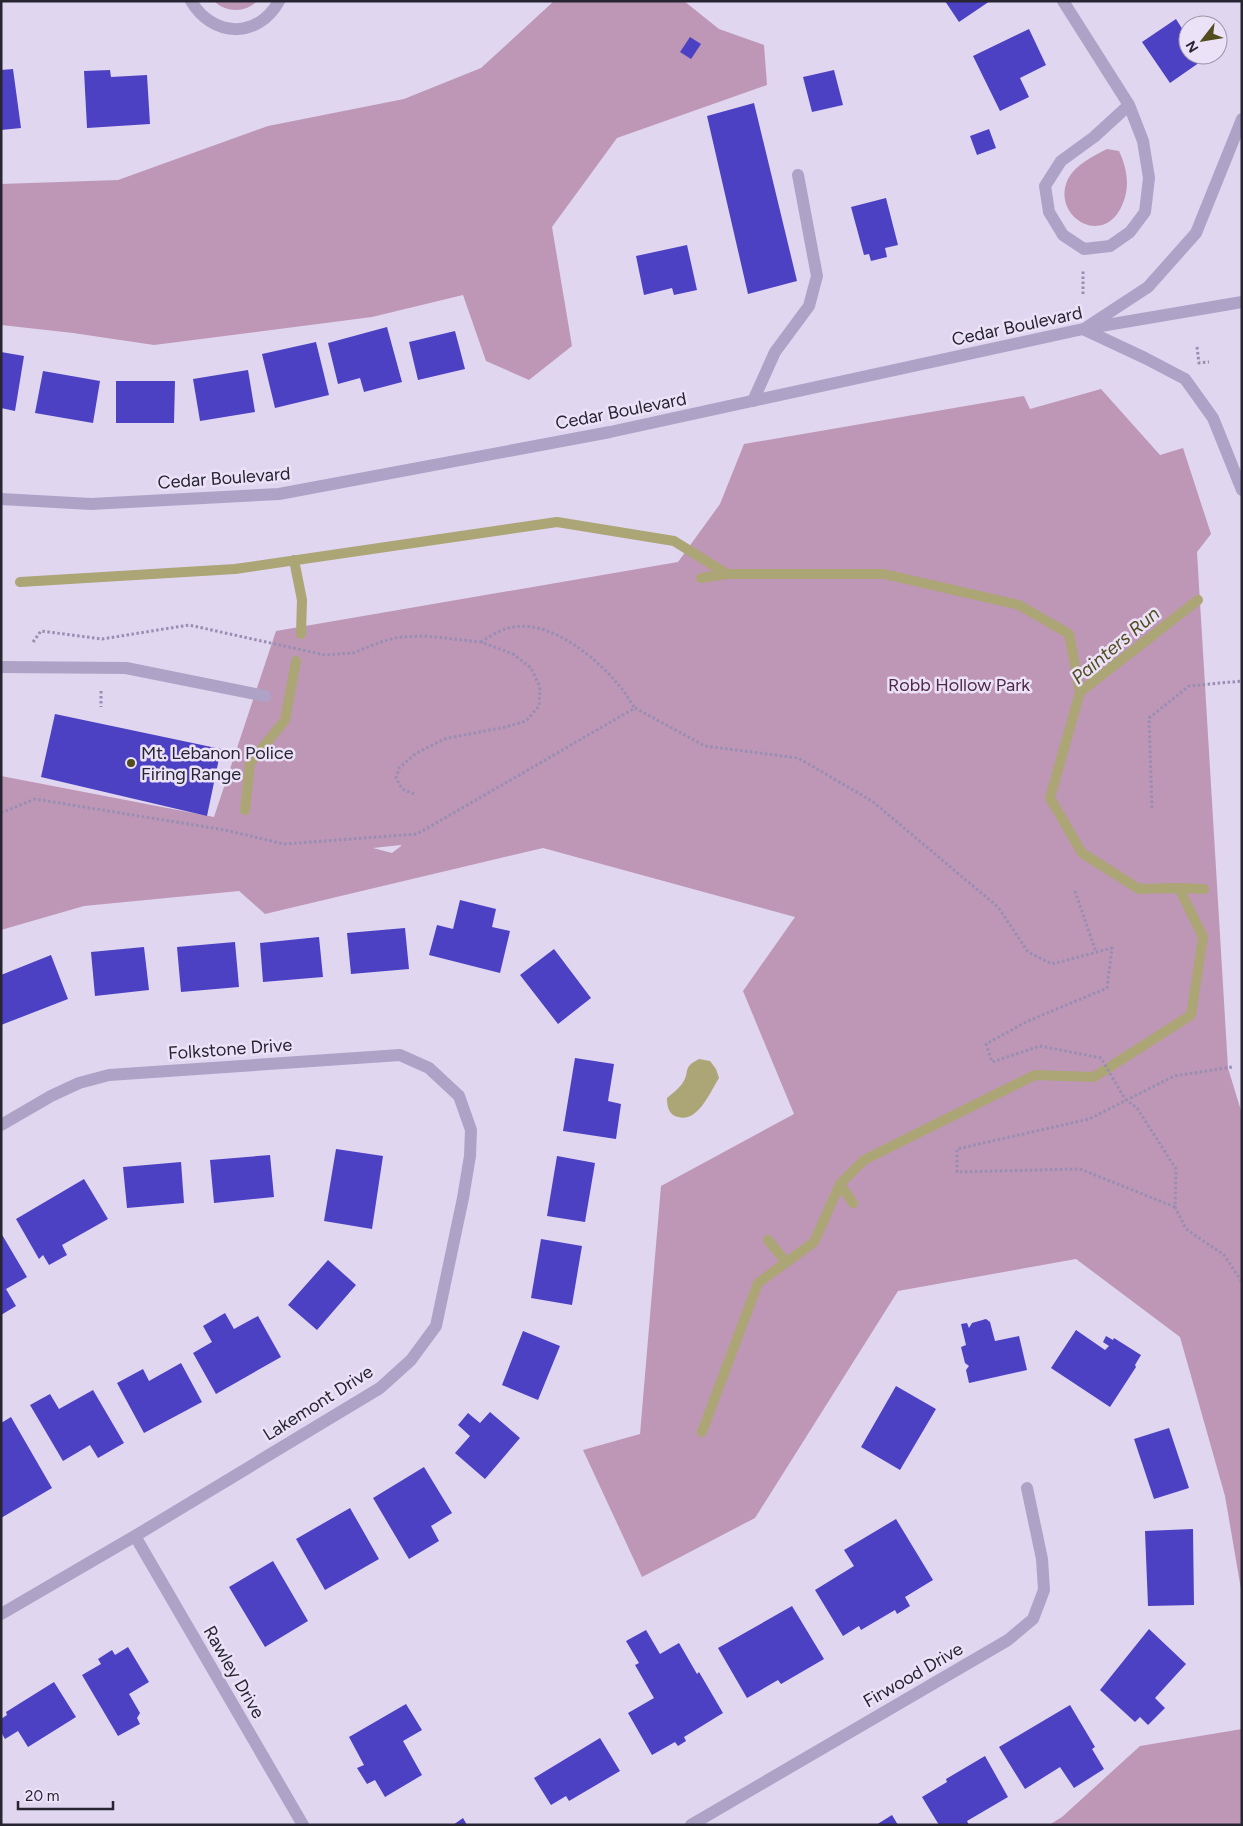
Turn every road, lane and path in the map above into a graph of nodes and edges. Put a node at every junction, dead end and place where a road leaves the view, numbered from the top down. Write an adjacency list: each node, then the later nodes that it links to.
1 (191, 1): 2 (street)
2 (280, 1)
3 (1063, 1): 4 (street)
4 (1129, 105): 4 (street)
5 (1242, 119): 8 (street)
6 (798, 174): 11 (street)
7 (1242, 302): 8 (street, Cedar Boulevard)
8 (1082, 330): 11 (street, Cedar Boulevard); 12 (street)
9 (1197, 347): 10 (path)
10 (1209, 362)
11 (753, 401): 13 (street, Cedar Boulevard)
12 (1242, 490)
13 (1, 499)
14 (33, 642): 15 (path)
15 (481, 642): 21 (path); 22 (path)
16 (1, 667): 19 (street)
17 (1242, 681): 23 (path)
18 (100, 682): 20 (path)
19 (265, 696)
20 (101, 707)
21 (635, 708): 24 (path); 26 (path)
22 (414, 794)
23 (1152, 808)
24 (1, 813)
25 (1075, 891): 26 (path)
26 (1096, 952): 29 (path)
27 (1232, 1067): 29 (path)
28 (459, 1096): 30 (street, Folkstone Drive); 34 (street, Lakemont Drive)
29 (1125, 1099): 31 (path); 31 (path)
30 (1, 1125)
31 (1175, 1207): 32 (path)
32 (1242, 1282)
33 (1027, 1488): 37 (street, Firwood Drive)
34 (135, 1536): 35 (street, Lakemont Drive); 36 (street, Rawley Drive)
35 (1, 1614)
36 (303, 1825)
37 (691, 1825)

